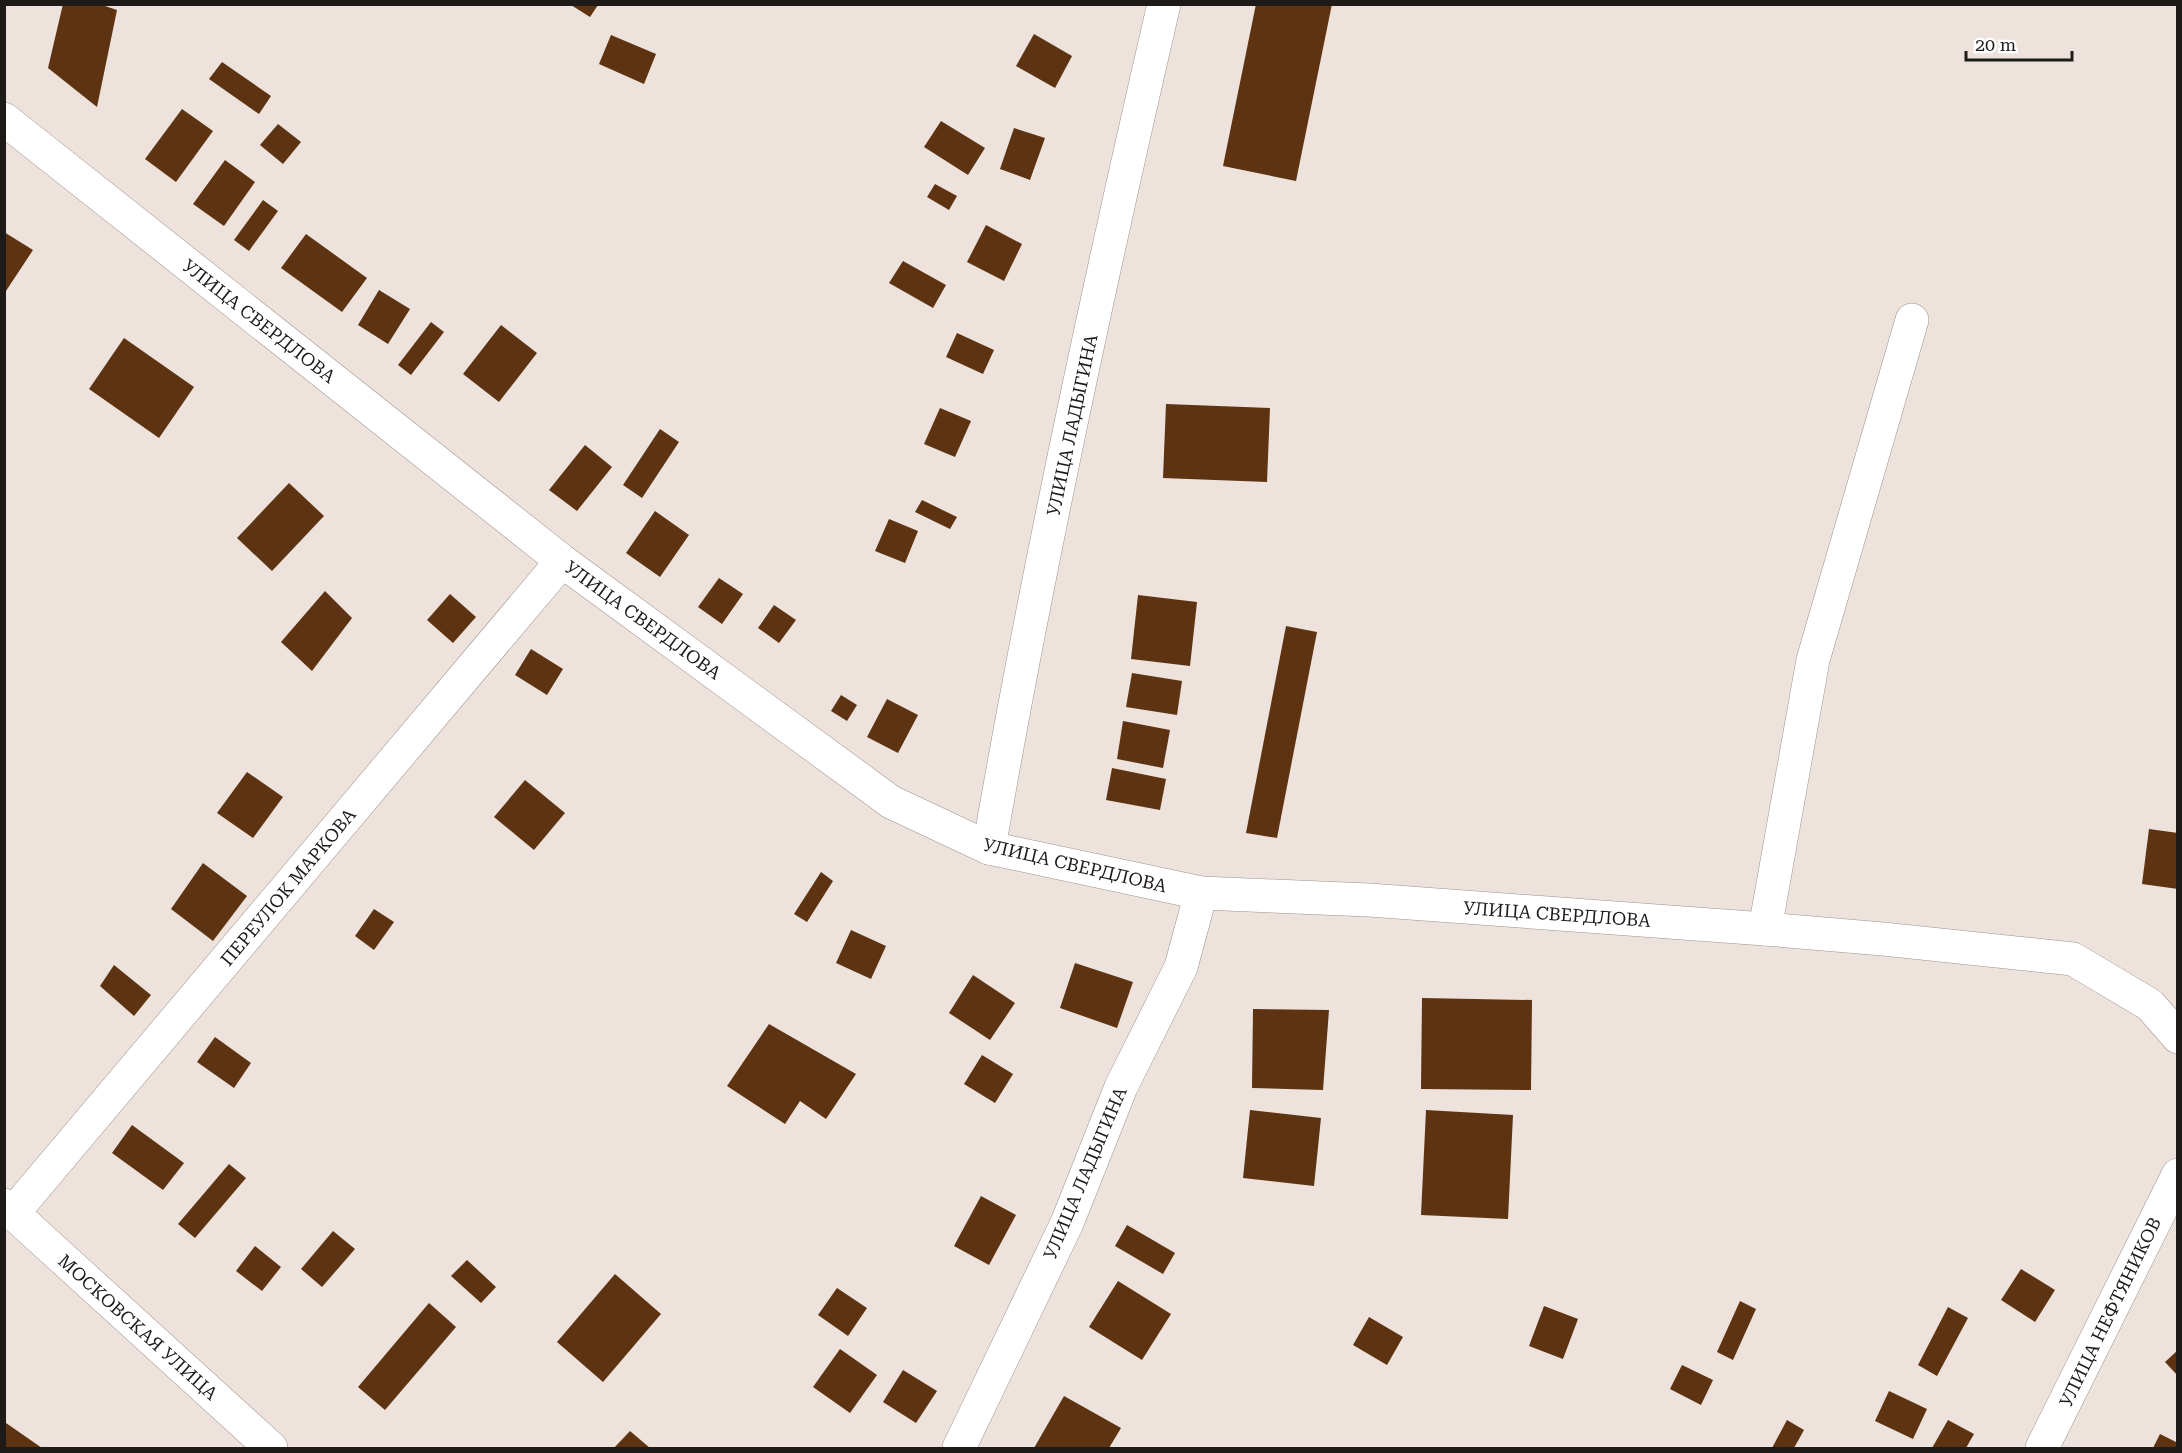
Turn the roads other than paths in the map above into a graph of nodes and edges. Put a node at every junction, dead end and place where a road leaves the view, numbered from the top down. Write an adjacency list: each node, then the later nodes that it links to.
1 (1164, 4): 5 (street, УЛИЦА ЛАДЫГИНА)
2 (4, 119): 4 (street, УЛИЦА СВЕРДЛОВА)
3 (1912, 320): 7 (street)
4 (562, 561): 5 (street, УЛИЦА СВЕРДЛОВА); 10 (street, ПЕРЕУЛОК МАРКОВА)
5 (989, 848): 6 (street, УЛИЦА СВЕРДЛОВА)
6 (1201, 893): 7 (street, УЛИЦА СВЕРДЛОВА); 12 (street, УЛИЦА ЛАДЫГИНА)
7 (1765, 929): 8 (street, УЛИЦА СВЕРДЛОВА)
8 (2178, 1036)
9 (2178, 1175): 13 (street, УЛИЦА НЕФТЯНИКОВ)
10 (9, 1209): 11 (street, МОСКОВСКАЯ УЛИЦА)
11 (271, 1449)
12 (959, 1449)
13 (2042, 1449)

